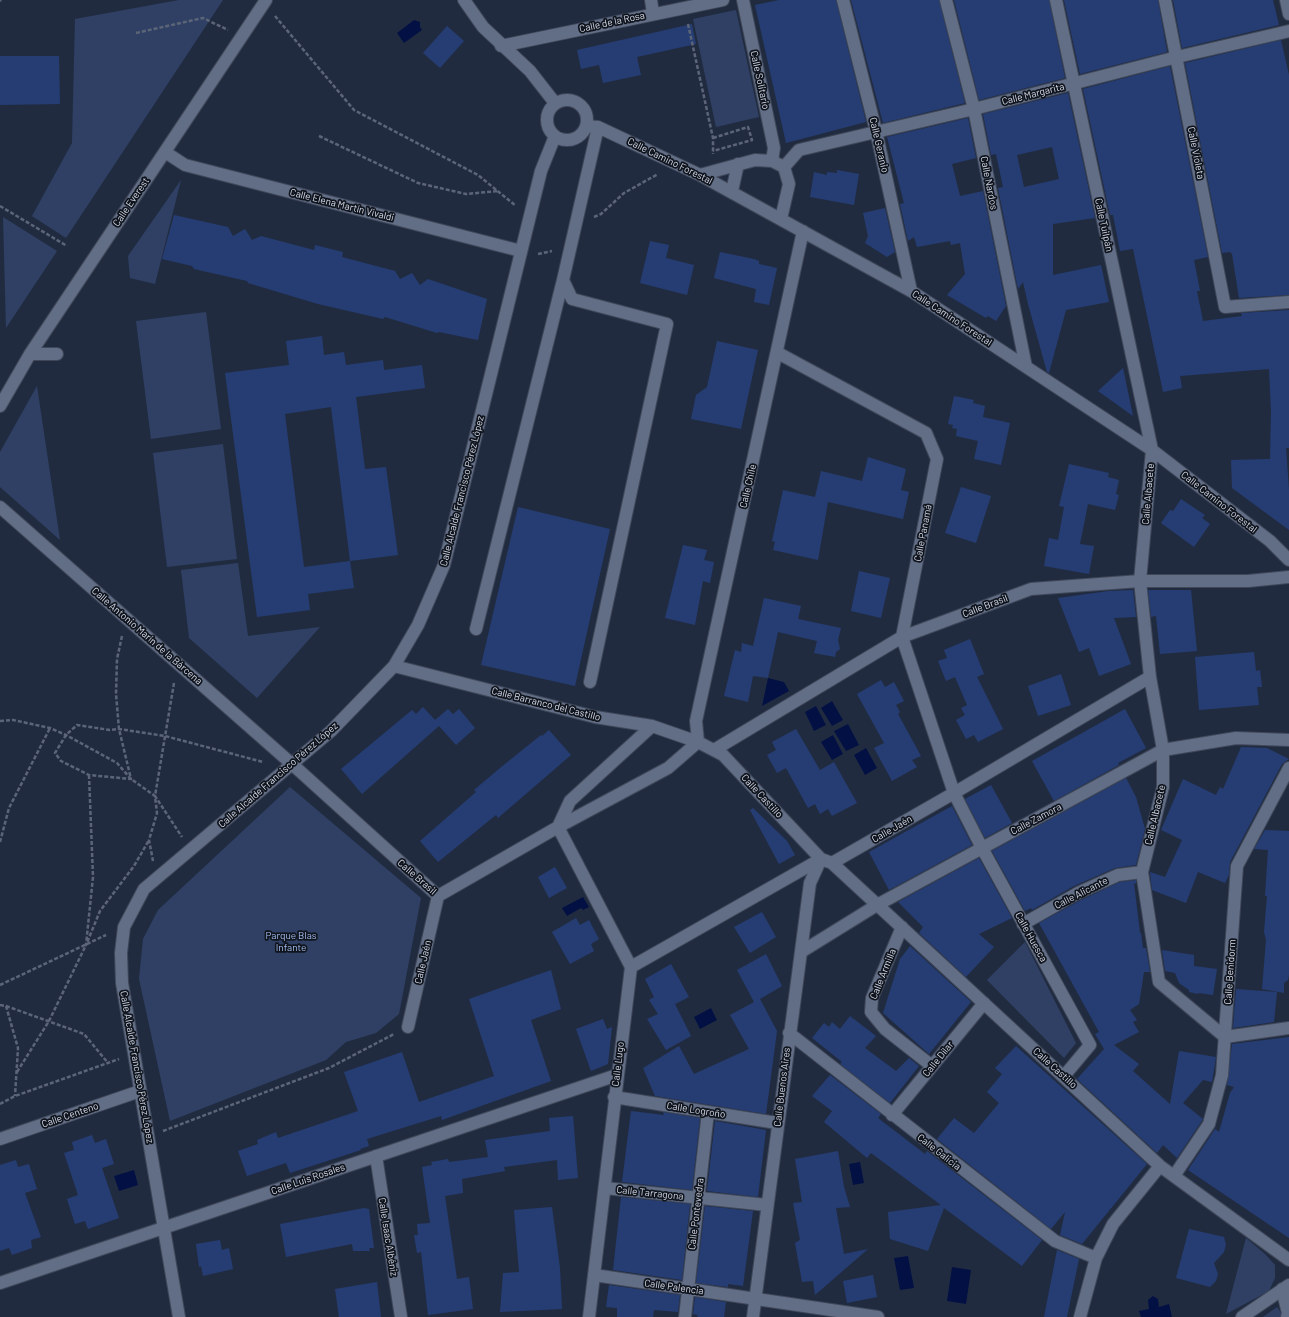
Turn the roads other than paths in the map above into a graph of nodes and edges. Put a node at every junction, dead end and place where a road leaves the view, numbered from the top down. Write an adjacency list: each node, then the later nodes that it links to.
1 (464, 0): 14 (street)
2 (651, 0): 11 (street)
3 (723, 0): 11 (street, Calle de la Rosa)
4 (743, 0): 23 (street, Calle Solitario)
5 (843, 0): 20 (street, Calle Geranio)
6 (946, 0): 18 (street, Calle Nardos)
7 (1056, 0): 16 (street, Calle Tuilpán)
8 (1165, 0): 15 (street, Calle Violeta)
9 (1286, 0): 12 (street)
10 (265, 2): 22 (street, Calle Everest)
11 (653, 13): 14 (street, Calle de la Rosa)
12 (1289, 14)
13 (1289, 31): 15 (street, Calle Margarita)
14 (501, 46): 17 (street)
15 (1177, 57): 16 (street, Calle Margarita); 33 (street, Calle Violeta)
16 (1074, 83): 18 (street, Calle Margarita); 39 (street, Calle Tuilpán)
17 (555, 103): 19 (street); 21 (street)
18 (974, 109): 20 (street, Calle Margarita); 37 (street, Calle Nardos)
19 (592, 126): 21 (street); 26 (street, Calle Camino Forestal); 31 (street)
20 (876, 131): 25 (street, Calle Margarita); 32 (street, Calle Geranio)
21 (555, 136): 30 (street, Calle Alcalde Francisco Pérez López)
22 (165, 152): 30 (street, Calle Elena Martín Vivaldi); 35 (street, Calle Everest)
23 (772, 161): 24 (street); 25 (street)
24 (738, 164): 26 (street); 27 (street)
25 (784, 167): 28 (street)
26 (700, 174): 27 (street, Calle Camino Forestal)
27 (732, 191): 28 (street, Calle Camino Forestal)
28 (781, 219): 29 (street, Calle Camino Forestal)
29 (803, 231): 32 (street, Calle Camino Forestal); 34 (street, Calle Chile)
30 (521, 251): 46 (street, Calle Alcalde Francisco Pérez López)
31 (563, 280): 44 (street); 48 (street)
32 (911, 291): 37 (street, Calle Camino Forestal)
33 (1289, 302)
34 (778, 353): 45 (street, Calle Panamá); 51 (street, Calle Chile)
35 (30, 354): 36 (street); 38 (street, Calle Everest)
36 (57, 354)
37 (1026, 367): 39 (street, Calle Camino Forestal)
38 (0, 406)
39 (1152, 450): 41 (street, Calle Camino Forestal); 43 (street, Calle Albacete)
40 (0, 508): 54 (street, Calle Antonio Marín de la Bárcena)
41 (1289, 560)
42 (1289, 577): 43 (street, Calle Brasil)
43 (1140, 580): 45 (street, Calle Brasil); 47 (street, Calle Albacete)
44 (476, 629)
45 (902, 637): 52 (street, Calle Brasil); 56 (street, Calle Panamá)
46 (394, 666): 49 (street, Calle Barranco del Castillo); 54 (street, Calle Alcalde Francisco Pérez López)
47 (1150, 677): 53 (street, Calle Albacete); 56 (street, Calle Jaén)
48 (590, 682)
49 (652, 726): 51 (street, Calle Barranco del Castillo); 57 (street)
50 (1289, 740): 53 (street, Calle Zamora)
51 (698, 742): 52 (street, Calle Castillo); 57 (street, Calle Brasil)
52 (714, 750): 59 (street, Calle Castillo)
53 (1163, 750): 58 (street, Calle Zamora); 61 (street, Calle Albacete)
54 (293, 765): 62 (street, Calle Brasil); 76 (street, Calle Alcalde Francisco Pérez López)
55 (1289, 768): 72 (street, Calle Benidorm)
56 (954, 793): 58 (street, Calle Huesca); 60 (street, Calle Jaén)
57 (558, 827): 62 (street, Calle Brasil); 67 (street)
58 (982, 848): 63 (street, Calle Zamora); 64 (street, Calle Huesca)
59 (821, 858): 60 (street); 66 (street, Calle Buenos Aires); 67 (street)
60 (832, 863): 63 (street, Calle Castillo)
61 (1142, 872): 64 (street, Calle Alicante); 72 (street, Calle Albacete)
62 (438, 896): 69 (street, Calle Jaén)
63 (877, 905): 65 (street, Calle Castillo); 66 (street, Calle Zamora)
64 (1023, 924): 75 (street, Calle Huesca)
65 (902, 927): 68 (street, Calle Castillo); 73 (street, Calle Armilla)
66 (800, 952): 71 (street, Calle Buenos Aires)
67 (631, 967): 74 (street, Calle Lugo)
68 (984, 1003): 73 (street, Calle Dílar); 75 (street, Calle Castillo)
69 (408, 1027)
70 (1289, 1028): 72 (street)
71 (789, 1033): 79 (street, Calle Galicia); 80 (street, Calle Buenos Aires)
72 (1225, 1037): 84 (street, Calle Benidorm)
73 (932, 1066): 79 (street, Calle Dílar)
74 (617, 1075): 77 (street, Calle Lugo); 82 (street, Calle Luis Rosales)
75 (1064, 1076): 83 (street, Calle Castillo)
76 (140, 1090): 81 (street, Calle Centeno); 88 (street, Calle Alcalde Francisco Pérez López)
77 (614, 1097): 78 (street, Calle Logroño); 85 (street, Calle Lugo)
78 (708, 1112): 80 (street, Calle Logroño); 86 (street, Calle Pontevedra)
79 (892, 1115): 89 (street, Calle Galicia)
80 (778, 1123): 87 (street, Calle Buenos Aires)
81 (0, 1139)
82 (376, 1156): 88 (street, Calle Luis Rosales); 97 (street, Calle Isaac Albéniz)
83 (1160, 1166): 84 (street, Calle Castillo); 89 (street)
84 (1174, 1176): 90 (street, Calle Castillo)
85 (605, 1188): 86 (street, Calle Tarragona); 91 (street, Calle Lugo)
86 (698, 1198): 87 (street, Calle Tarragona); 94 (street, Calle Pontevedra)
87 (767, 1205): 95 (street, Calle Buenos Aires)
88 (164, 1228): 92 (street, Calle Luis Rosales); 96 (street, Calle Alcalde Francisco Pérez López)
89 (1096, 1258): 102 (street)
90 (1289, 1260)
91 (594, 1275): 94 (street, Calle Palencia); 98 (street, Calle Lugo)
92 (0, 1283)
93 (1286, 1287): 103 (street); 104 (street)
94 (688, 1288): 95 (street, Calle Palencia); 99 (street, Calle Pontevedra)
95 (755, 1298): 100 (street, Calle Buenos Aires); 101 (street, Calle Palencia)
96 (179, 1317)
97 (401, 1317)
98 (589, 1317)
99 (685, 1317)
100 (753, 1317)
101 (878, 1317)
102 (1080, 1317)
103 (1242, 1317)
104 (1287, 1317)

